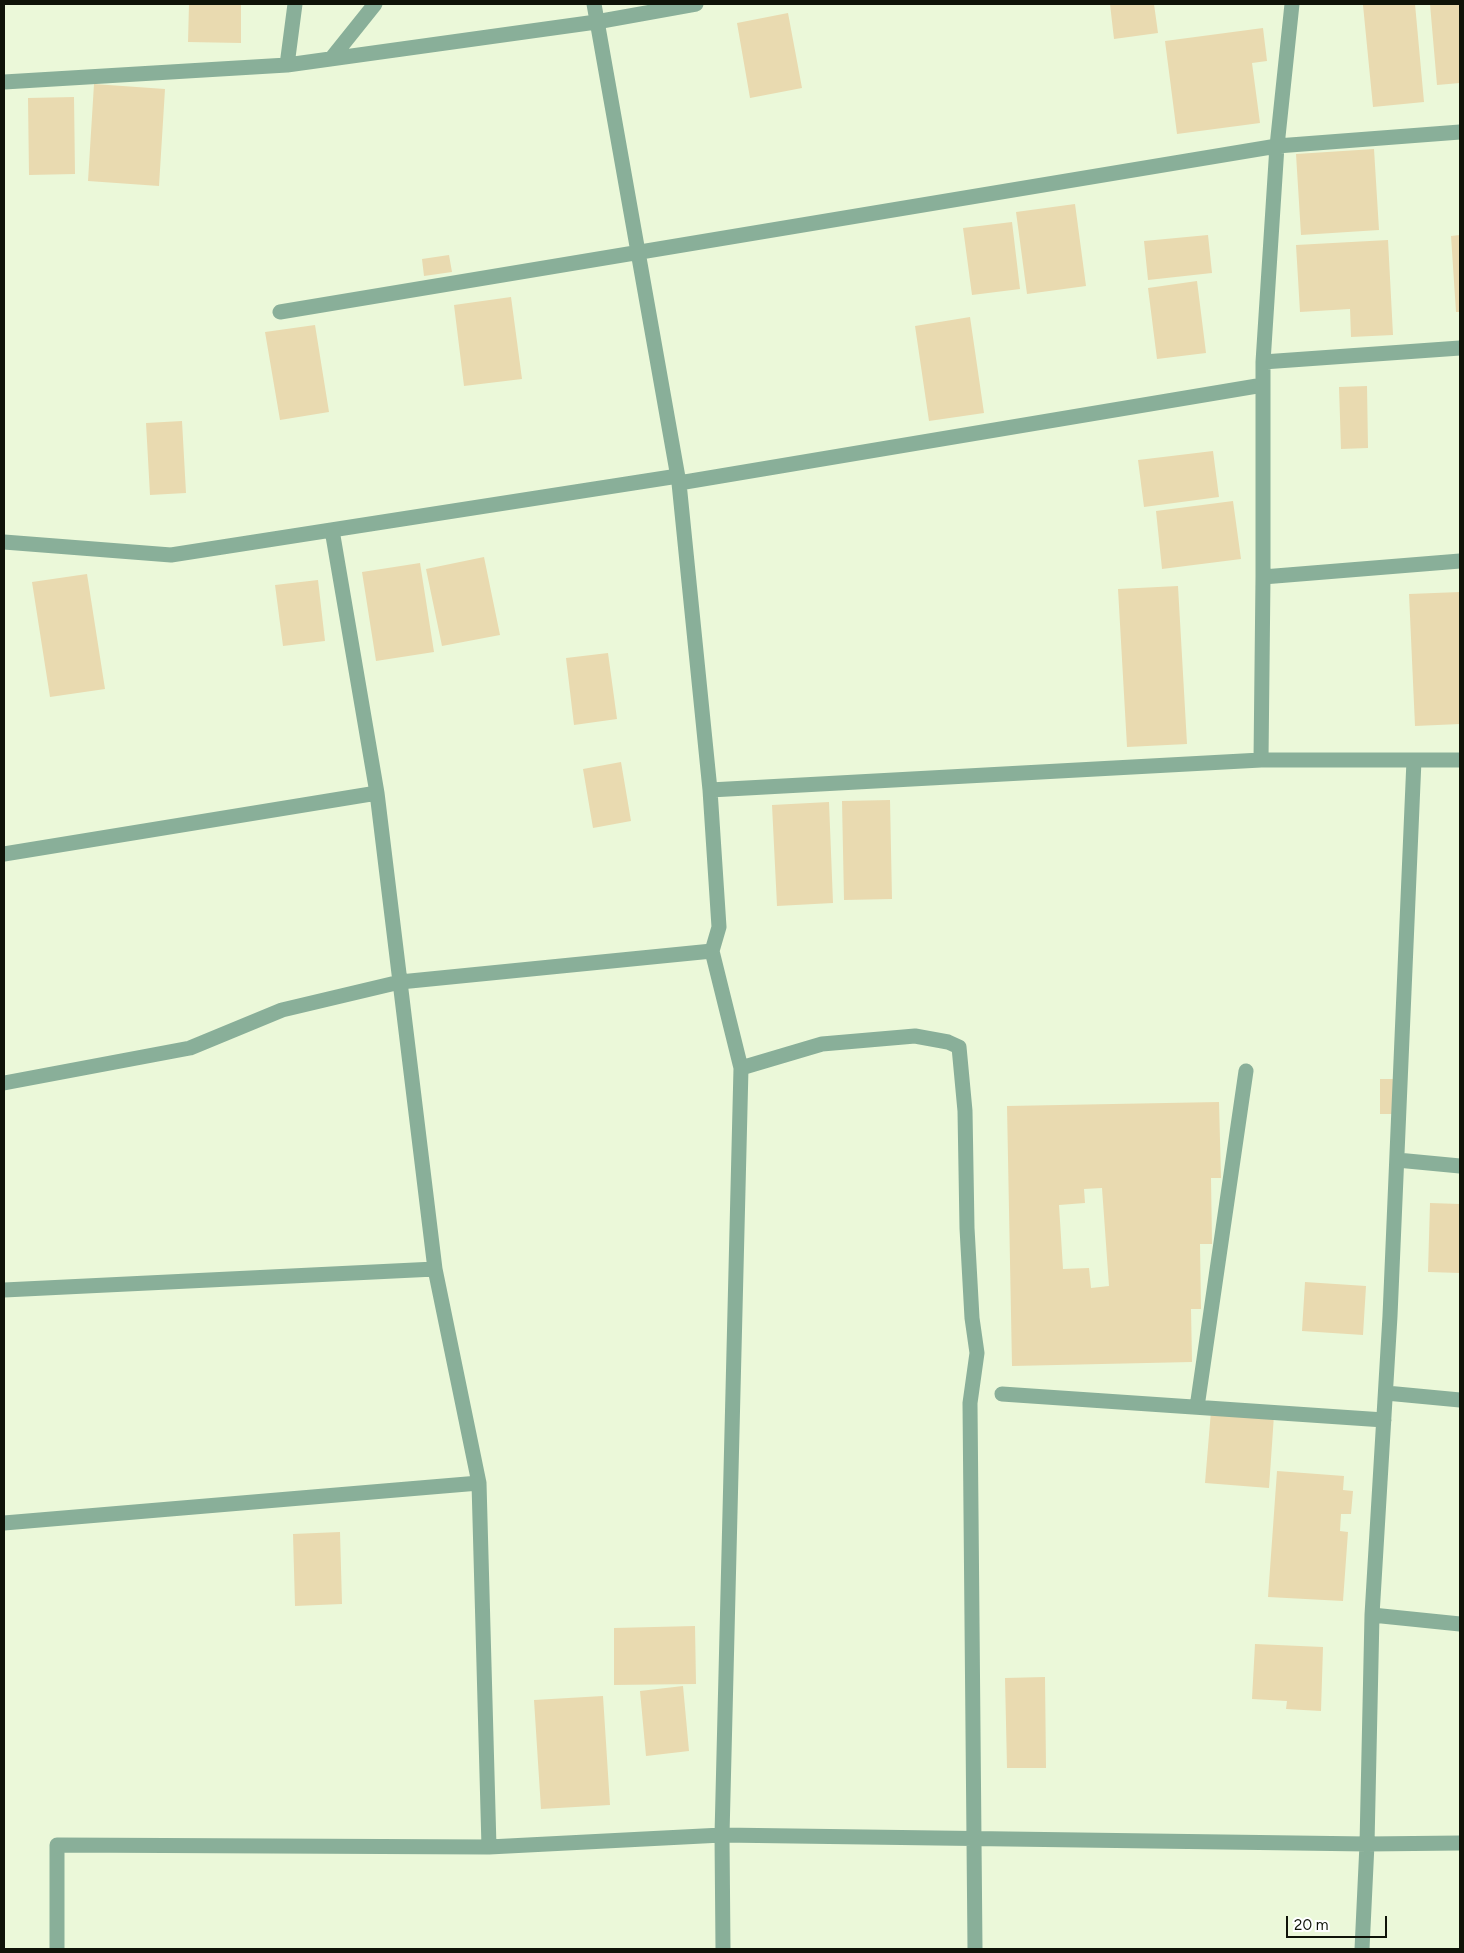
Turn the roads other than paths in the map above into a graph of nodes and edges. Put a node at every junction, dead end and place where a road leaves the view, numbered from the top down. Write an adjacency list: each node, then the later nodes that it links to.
1 (295, 4): 8 (street)
2 (375, 4): 7 (street)
3 (594, 4): 6 (street)
4 (696, 4): 6 (street)
5 (1292, 4): 11 (street)
6 (596, 22): 7 (street); 12 (street)
7 (331, 59): 8 (street)
8 (287, 65): 9 (street)
9 (4, 82)
10 (1460, 132): 11 (street)
11 (1277, 146): 12 (street); 15 (street)
12 (638, 250): 13 (street); 17 (street)
13 (280, 312)
14 (1460, 348): 15 (street)
15 (1263, 362): 16 (street)
16 (1263, 384): 17 (street); 21 (street)
17 (679, 479): 18 (street); 25 (street)
18 (332, 530): 19 (street); 26 (street)
19 (4, 542)
20 (1460, 561): 21 (street)
21 (1263, 577): 22 (street)
22 (1261, 760): 23 (street); 25 (street)
23 (1414, 760): 24 (street); 33 (street)
24 (1460, 760)
25 (710, 790): 28 (street)
26 (377, 793): 27 (street); 29 (street)
27 (4, 854)
28 (712, 951): 29 (street); 30 (street)
29 (400, 982): 32 (street); 35 (street)
30 (741, 1068): 46 (street); 47 (street)
31 (1246, 1071): 40 (street)
32 (4, 1083)
33 (1397, 1160): 34 (street); 37 (street)
34 (1460, 1166)
35 (435, 1269): 36 (street); 42 (street)
36 (4, 1290)
37 (1386, 1393): 39 (street); 41 (street)
38 (1002, 1394): 40 (street)
39 (1460, 1400)
40 (1197, 1407): 41 (street)
41 (1384, 1420): 44 (street)
42 (478, 1483): 43 (street); 50 (street)
43 (4, 1523)
44 (1372, 1615): 45 (street); 49 (street)
45 (1460, 1624)
46 (722, 1835): 47 (street); 50 (street); 52 (street)
47 (974, 1838): 49 (street); 53 (street)
48 (1460, 1842): 49 (street)
49 (1367, 1844): 54 (street)
50 (489, 1848): 51 (street)
51 (57, 1949)
52 (723, 1949)
53 (975, 1949)
54 (1362, 1949)

